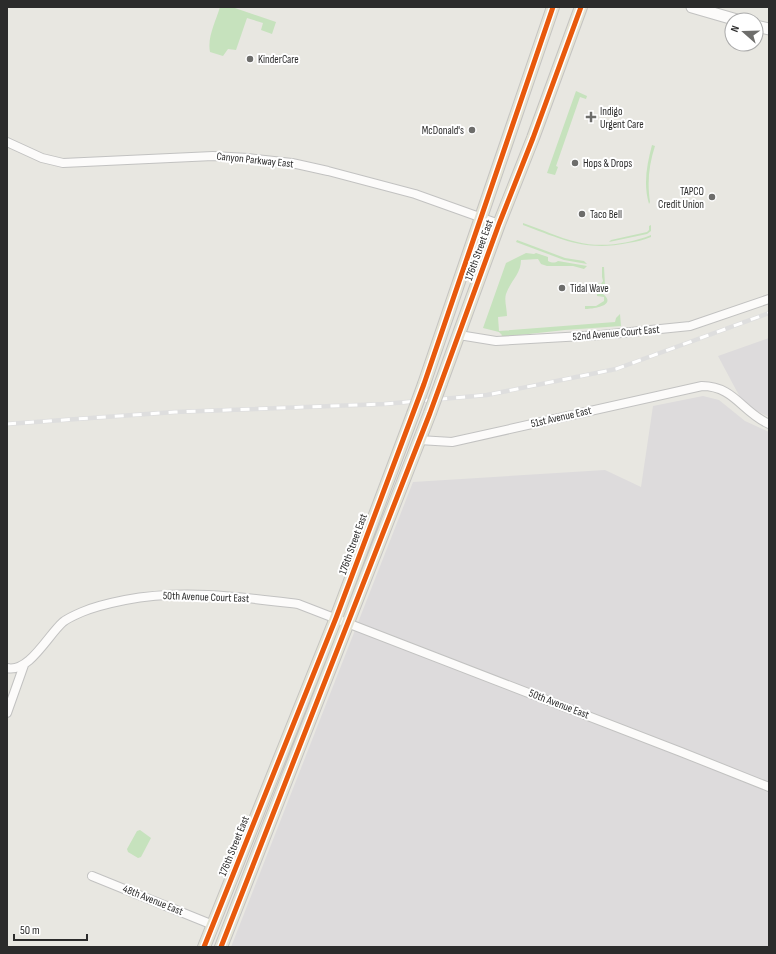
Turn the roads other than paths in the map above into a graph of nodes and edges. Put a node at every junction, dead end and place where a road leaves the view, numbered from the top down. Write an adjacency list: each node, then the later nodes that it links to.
1 (553, 7): 6 (main road, 176th Street East)
2 (581, 7): 7 (main road, 176th Street East)
3 (692, 7): 4 (main road)
4 (724, 16)
5 (7, 142): 6 (street, Canyon Parkway East)
6 (480, 217): 7 (street, Canyon Parkway East); 12 (main road, 176th Street East, bridge)
7 (499, 224): 9 (main road, 176th Street East)
8 (769, 299): 9 (street, 52nd Avenue Court East)
9 (459, 335): 11 (main road, 176th Street East, bridge)
10 (769, 424): 11 (street, 51st Avenue East)
11 (419, 440): 13 (main road, 176th Street East)
12 (336, 618): 13 (street, 50th Avenue Court East); 14 (street, 50th Avenue Court East); 19 (main road, 176th Street East)
13 (349, 623): 17 (street, 50th Avenue East); 21 (main road, 176th Street East)
14 (24, 665): 15 (street); 16 (street)
15 (7, 668)
16 (7, 713)
17 (769, 787)
18 (92, 876): 19 (street, 48th Avenue East)
19 (213, 925): 20 (main road, 176th Street East)
20 (205, 946)
21 (222, 947)

